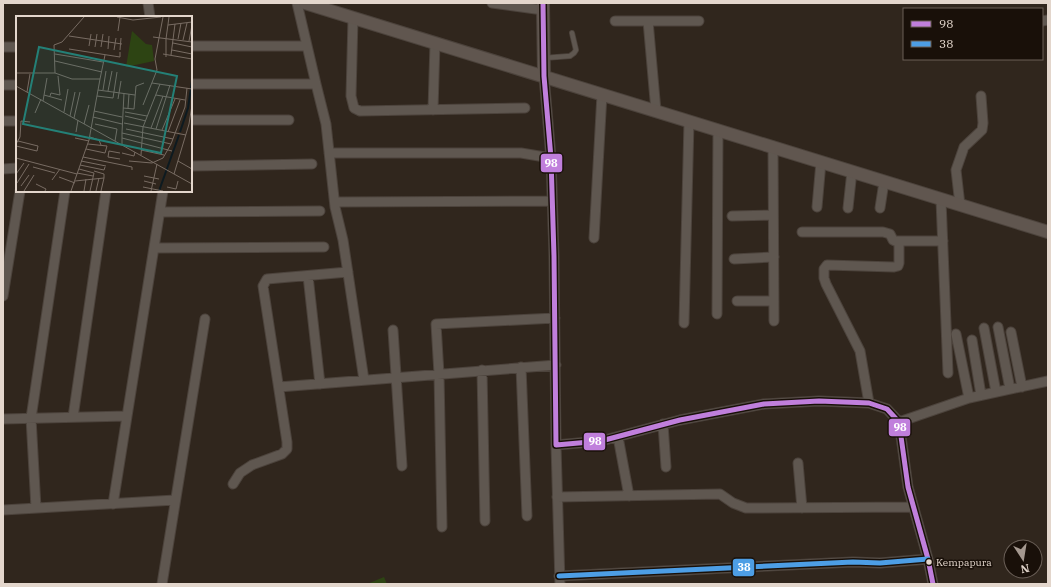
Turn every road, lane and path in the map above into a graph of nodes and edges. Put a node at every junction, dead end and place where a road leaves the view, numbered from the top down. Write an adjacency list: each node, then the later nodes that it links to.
1 (148, 3): 6 (street)
2 (297, 3): 14 (street)
3 (305, 3): 7 (street)
4 (492, 3): 5 (street)
5 (543, 7): 17 (street)
6 (150, 16)
7 (353, 18): 12 (street); 26 (street)
8 (615, 21): 9 (street)
9 (648, 21): 10 (street); 27 (street)
10 (699, 21)
11 (572, 33): 17 (lane)
12 (435, 43): 18 (street); 26 (street)
13 (192, 46): 14 (street)
14 (307, 46): 20 (street)
15 (3, 47): 16 (street)
16 (16, 47)
17 (544, 58): 18 (street)
18 (544, 76): 23 (street); 36 (street)
19 (192, 84): 20 (street)
20 (316, 84): 35 (street)
21 (3, 85): 22 (street)
22 (16, 85)
23 (602, 94): 27 (street); 61 (street)
24 (981, 96): 51 (street)
25 (525, 108): 26 (street)
26 (433, 110)
27 (656, 111): 32 (street)
28 (192, 120): 29 (street)
29 (289, 120)
30 (3, 121): 31 (street)
31 (16, 121)
32 (689, 121): 33 (street); 77 (street)
33 (718, 131): 34 (street); 73 (street)
34 (772, 146): 37 (street); 57 (street)
35 (329, 153): 36 (street); 50 (street)
36 (551, 158): 49 (street)
37 (821, 162): 42 (street); 52 (street)
38 (312, 164): 39 (street)
39 (192, 166)
40 (16, 168): 41 (street)
41 (3, 169)
42 (852, 171): 43 (street); 53 (street)
43 (884, 182): 48 (street); 54 (street)
44 (20, 192): 70 (street)
45 (65, 192): 102 (street)
46 (106, 192): 101 (street)
47 (163, 192): 56 (street)
48 (941, 200): 51 (street); 62 (street)
49 (552, 201): 50 (street); 74 (street)
50 (335, 202): 68 (street)
51 (960, 205): 60 (street)
52 (817, 206)
53 (848, 208)
54 (880, 208)
55 (320, 211): 56 (street)
56 (160, 212): 65 (street)
57 (773, 215): 58 (street); 66 (street)
58 (732, 216)
59 (802, 232): 63 (street)
60 (1048, 232)
61 (594, 238)
62 (943, 241): 63 (street); 87 (street)
63 (899, 242): 99 (street)
64 (324, 246): 65 (street)
65 (154, 248): 100 (street)
66 (774, 257): 67 (street); 72 (street)
67 (734, 259)
68 (348, 272): 69 (street); 90 (street)
69 (308, 276): 92 (street); 94 (street)
70 (3, 296)
71 (737, 301): 72 (street)
72 (774, 301): 76 (street)
73 (717, 314)
74 (555, 318): 84 (street); 88 (street)
75 (205, 319): 114 (street)
76 (774, 321)
77 (684, 323)
78 (998, 327): 95 (street)
79 (984, 328): 96 (street)
80 (393, 330): 89 (street)
81 (1011, 332): 93 (street)
82 (956, 334): 98 (street)
83 (972, 340): 97 (street)
84 (556, 364): 85 (street); 107 (street)
85 (521, 367): 86 (street); 120 (street)
86 (482, 370): 88 (street); 121 (street)
87 (948, 373)
88 (439, 374): 89 (street); 122 (street)
89 (396, 377): 90 (street); 109 (street)
90 (364, 380): 92 (street)
91 (1048, 381): 93 (street)
92 (320, 384): 94 (street)
93 (1022, 386): 95 (street)
94 (279, 387): 111 (street)
95 (1010, 389): 96 (street)
96 (996, 392): 97 (street)
97 (981, 395): 98 (street)
98 (969, 398): 104 (street)
99 (869, 403): 104 (street); 105 (street)
100 (127, 416): 101 (street); 115 (street)
101 (73, 417): 102 (street)
102 (31, 418): 103 (street); 117 (street)
103 (3, 419)
104 (899, 422): 116 (street)
105 (663, 424): 106 (street); 110 (street)
106 (618, 437): 107 (street); 112 (street)
107 (556, 446): 113 (street)
108 (798, 463): 118 (street)
109 (402, 466)
110 (666, 467)
111 (232, 484)
112 (629, 496): 113 (street); 118 (street)
113 (557, 497): 124 (street)
114 (175, 500): 115 (street); 125 (street)
115 (113, 504): 117 (street)
116 (913, 507): 118 (street); 123 (street)
117 (36, 508): 119 (street)
118 (802, 508)
119 (3, 510)
120 (527, 516)
121 (485, 521)
122 (442, 527)
123 (928, 559): 124 (street); 126 (street)
124 (560, 580)
125 (162, 584)
126 (933, 584)

